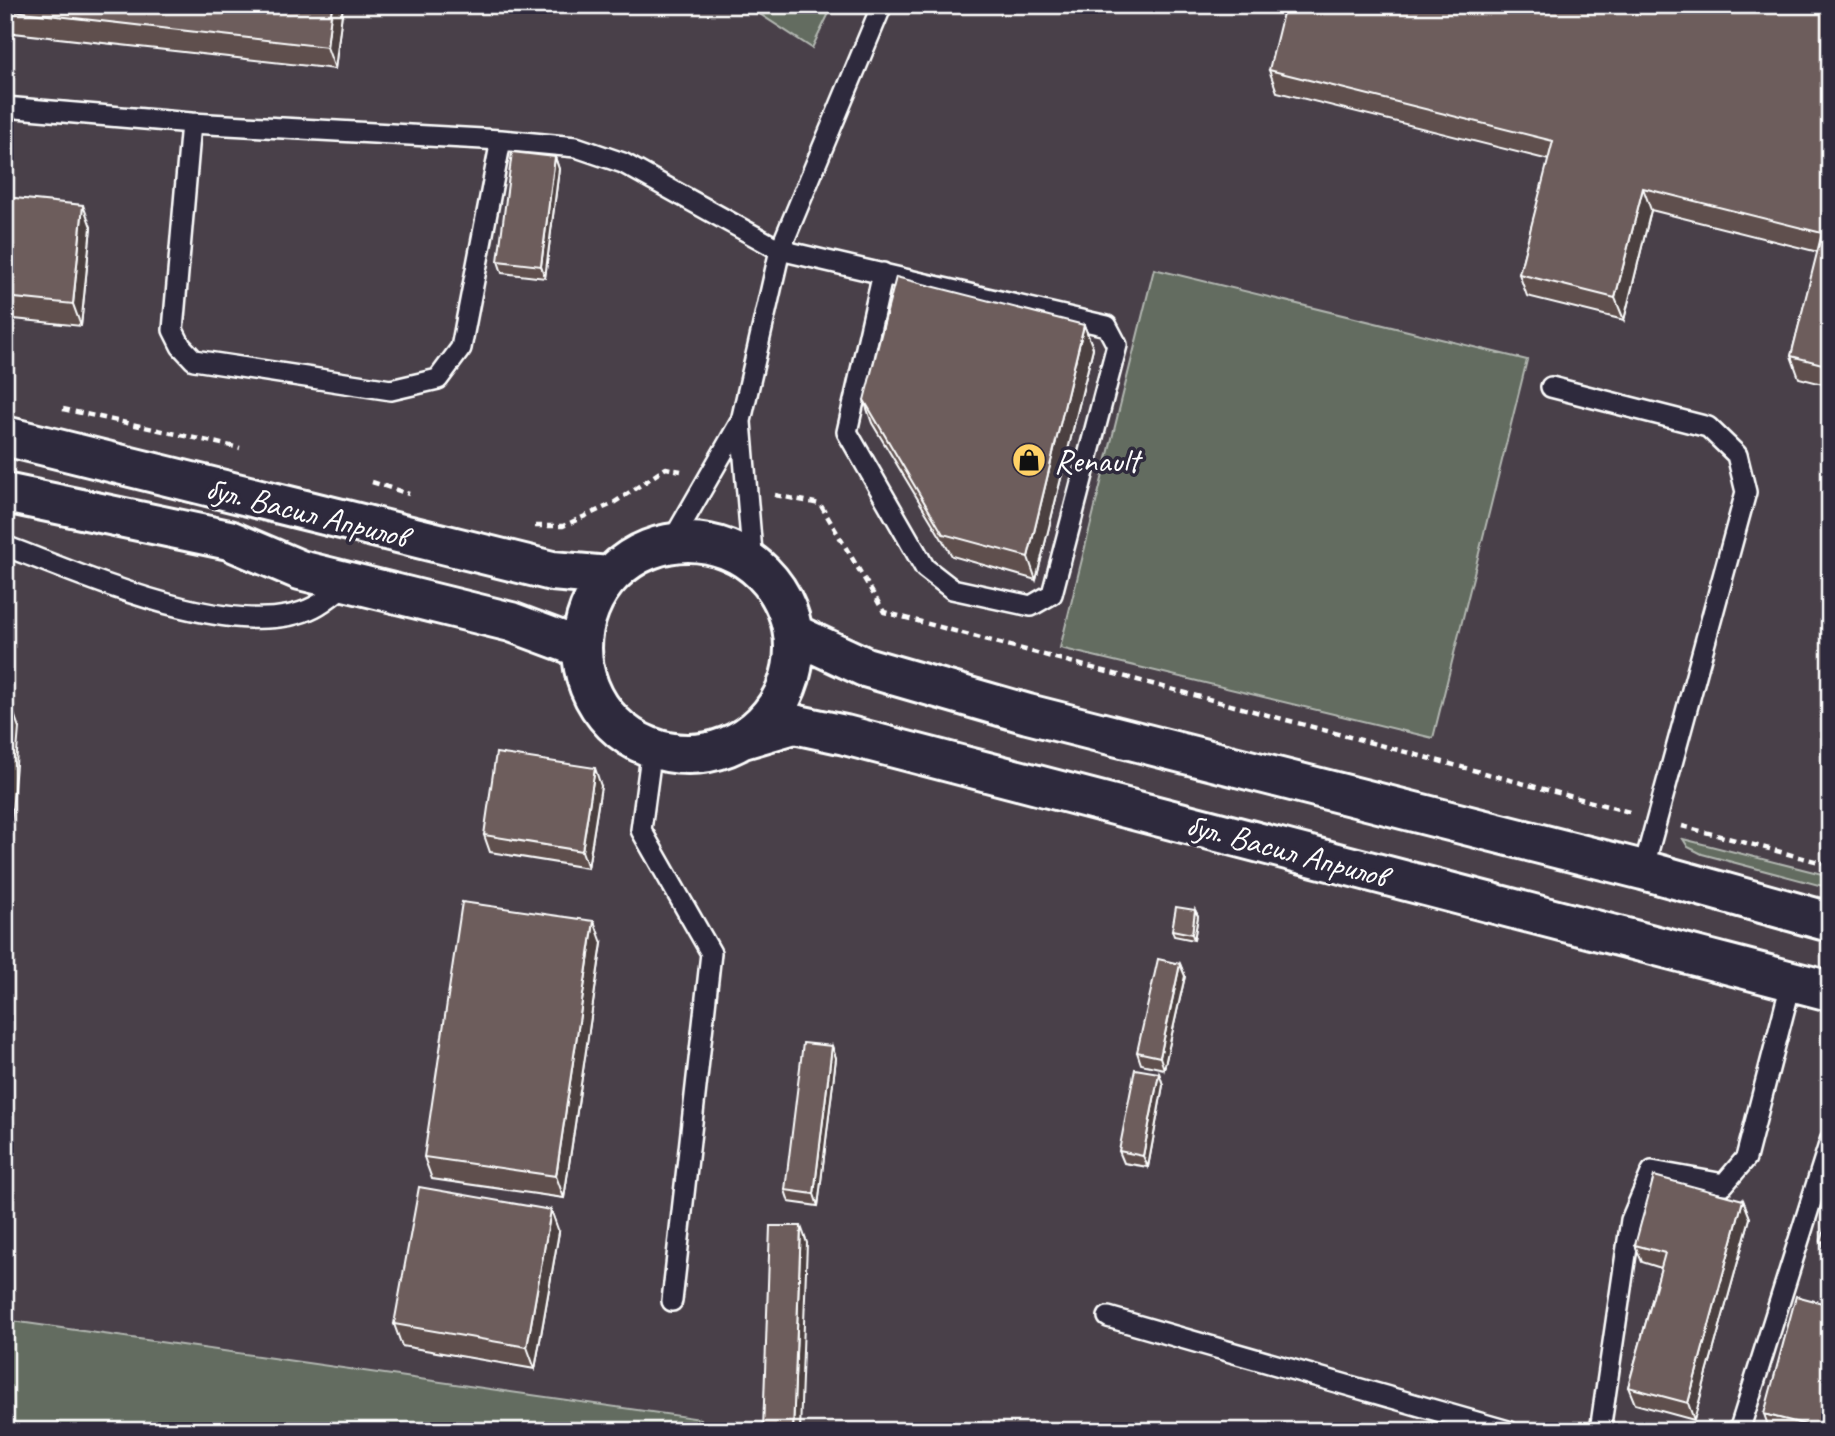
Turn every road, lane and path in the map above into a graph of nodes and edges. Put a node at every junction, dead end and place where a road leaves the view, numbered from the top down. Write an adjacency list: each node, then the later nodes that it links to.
1 (883, 5): 5 (lane)
2 (5, 107): 3 (lane)
3 (191, 123): 4 (lane); 4 (lane)
4 (501, 140): 5 (lane)
5 (780, 250): 6 (lane); 9 (lane)
6 (883, 273): 6 (lane)
7 (1551, 387): 27 (lane)
8 (56, 407): 11 (path)
9 (741, 421): 18 (lane); 20 (lane)
10 (5, 436): 21 (main road, бул. Васил Априлов)
11 (240, 447)
12 (683, 472): 17 (path)
13 (372, 482): 16 (path)
14 (5, 493): 22 (main road, бул. Васил Априлов)
15 (776, 495): 27 (path)
16 (421, 498)
17 (533, 526)
18 (671, 543): 20 (main road); 21 (main road)
19 (5, 546): 22 (lane)
20 (753, 564): 23 (main road)
21 (609, 576): 24 (main road)
22 (349, 582): 24 (main road, бул. Васил Априлов)
23 (794, 634): 25 (main road); 29 (main road, бул. Васил Априлов)
24 (581, 648): 26 (main road)
25 (743, 739): 26 (main road); 31 (main road, бул. Васил Априлов)
26 (652, 748): 34 (lane)
27 (1658, 820): 28 (path); 29 (lane)
28 (1830, 865)
29 (1643, 870): 30 (main road, бул. Васил Априлов)
30 (1830, 922)
31 (1792, 980): 32 (main road, бул. Васил Априлов); 37 (lane)
32 (1830, 991)
33 (1830, 1141): 38 (lane)
34 (672, 1301)
35 (1108, 1317): 36 (lane)
36 (1508, 1431)
37 (1600, 1431)
38 (1739, 1431)

